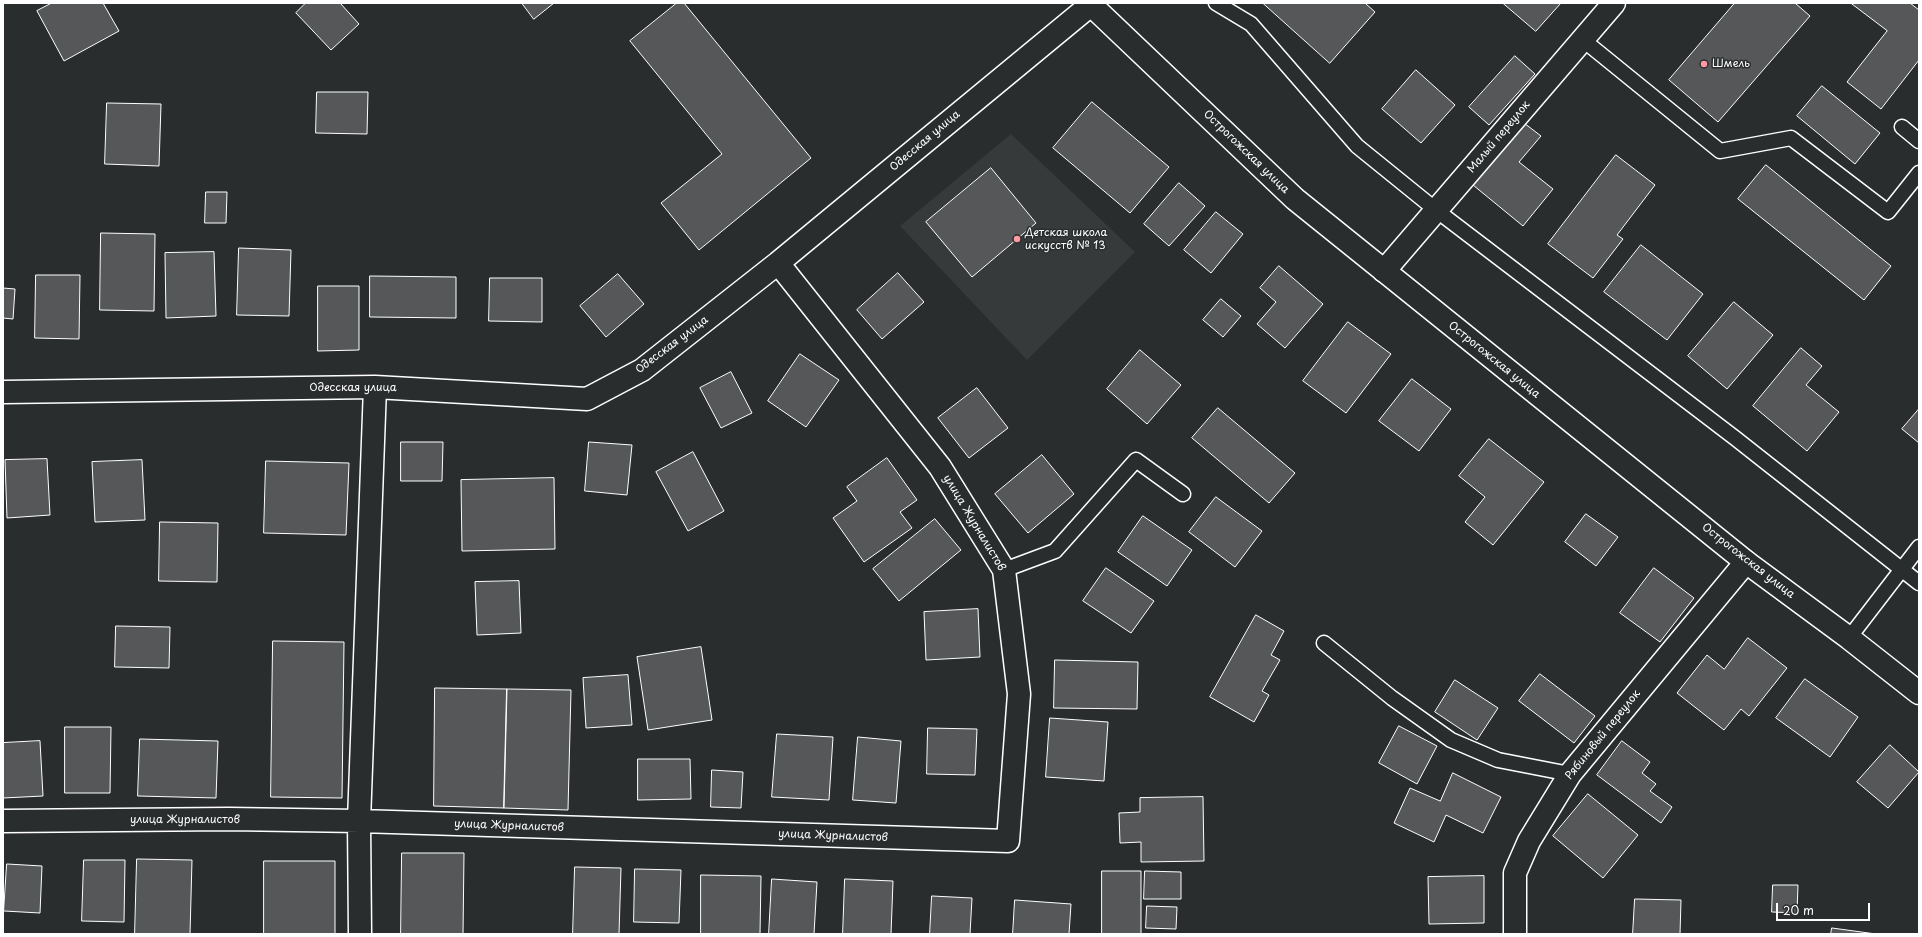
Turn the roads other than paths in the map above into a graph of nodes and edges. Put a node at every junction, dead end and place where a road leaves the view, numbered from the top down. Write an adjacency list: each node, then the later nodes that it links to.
1 (1091, 3): 9 (street, Одесская улица); 10 (street, Острогожская улица)
2 (1216, 3): 8 (lane)
3 (1614, 3): 4 (street, Малый переулок)
4 (1582, 39): 7 (lane); 8 (street, Малый переулок)
5 (1902, 127): 6 (lane)
6 (1919, 141)
7 (1919, 173)
8 (1436, 210): 10 (street, Малый переулок); 16 (lane)
9 (778, 263): 11 (street, Одесская улица); 17 (street, улица Журналистов)
10 (1384, 271): 15 (street, Острогожская улица)
11 (375, 387): 12 (street, Одесская улица); 24 (street)
12 (3, 392)
13 (1183, 494): 17 (lane)
14 (1919, 547): 16 (lane)
15 (1746, 562): 19 (street, Острогожская улица); 22 (street, Рябиновый переулок)
16 (1902, 569): 18 (lane); 19 (lane)
17 (1004, 570): 24 (street, улица Журналистов)
18 (1919, 583)
19 (1849, 638): 21 (street, Острогожская улица)
20 (1324, 643): 22 (lane)
21 (1919, 693)
22 (1570, 774): 26 (street, Рябиновый переулок)
23 (3, 821): 24 (street, улица Журналистов)
24 (359, 821): 25 (street)
25 (360, 934)
26 (1515, 934)

